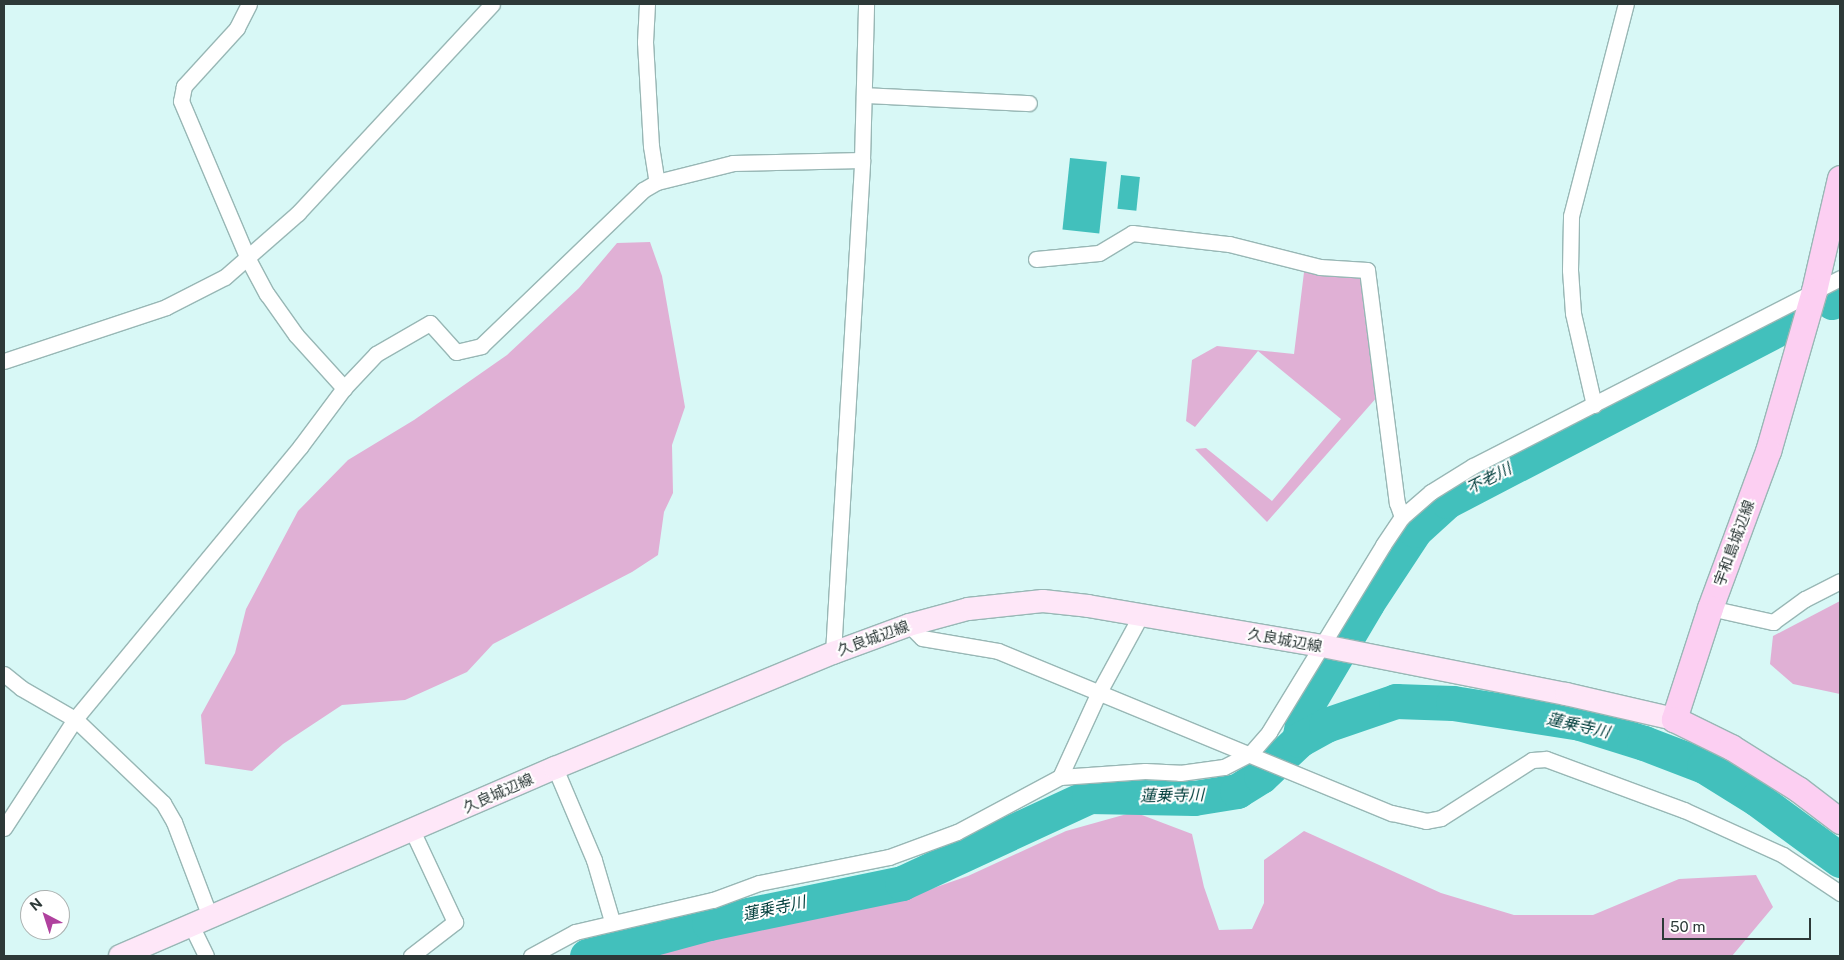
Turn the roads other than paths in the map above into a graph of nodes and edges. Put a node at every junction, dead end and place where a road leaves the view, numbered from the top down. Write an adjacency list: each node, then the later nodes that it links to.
1 (249, 4): 11 (street)
2 (492, 4): 11 (street)
3 (647, 4): 10 (street)
4 (866, 4): 6 (street)
5 (1626, 4): 17 (street)
6 (864, 95): 7 (street); 8 (street)
7 (1029, 103)
8 (862, 160): 10 (street); 24 (street)
9 (1840, 178): 14 (main road, 宇和島城辺線)
10 (657, 182): 16 (street)
11 (248, 259): 15 (street); 16 (street)
12 (1036, 259): 18 (street)
13 (1840, 278): 14 (street)
14 (1814, 291): 17 (street); 20 (main road, 宇和島城辺線)
15 (4, 361)
16 (344, 388): 27 (street)
17 (1594, 405): 18 (street)
18 (1402, 517): 23 (street)
19 (1840, 581): 20 (street)
20 (1710, 608): 28 (main road, 宇和島城辺線)
21 (1141, 615): 22 (main road, 久良城辺線); 23 (main road, 久良城辺線); 26 (street)
22 (909, 625): 24 (main road, 久良城辺線); 26 (street)
23 (1323, 646): 28 (main road, 久良城辺線); 29 (street)
24 (832, 652): 30 (main road, 久良城辺線)
25 (4, 674): 27 (street)
26 (1099, 692): 29 (street); 31 (street)
27 (75, 719): 33 (street); 36 (street)
28 (1674, 719): 32 (main road)
29 (1251, 753): 31 (street); 35 (street)
30 (555, 768): 34 (main road, 久良城辺線); 37 (street)
31 (1060, 777): 37 (street)
32 (1840, 821)
33 (4, 828)
34 (412, 830): 36 (main road, 久良城辺線); 40 (street)
35 (1840, 893)
36 (200, 921): 38 (main road, 久良城辺線); 39 (street)
37 (612, 922): 41 (street)
38 (120, 956)
39 (206, 956)
40 (411, 956)
41 (531, 956)

